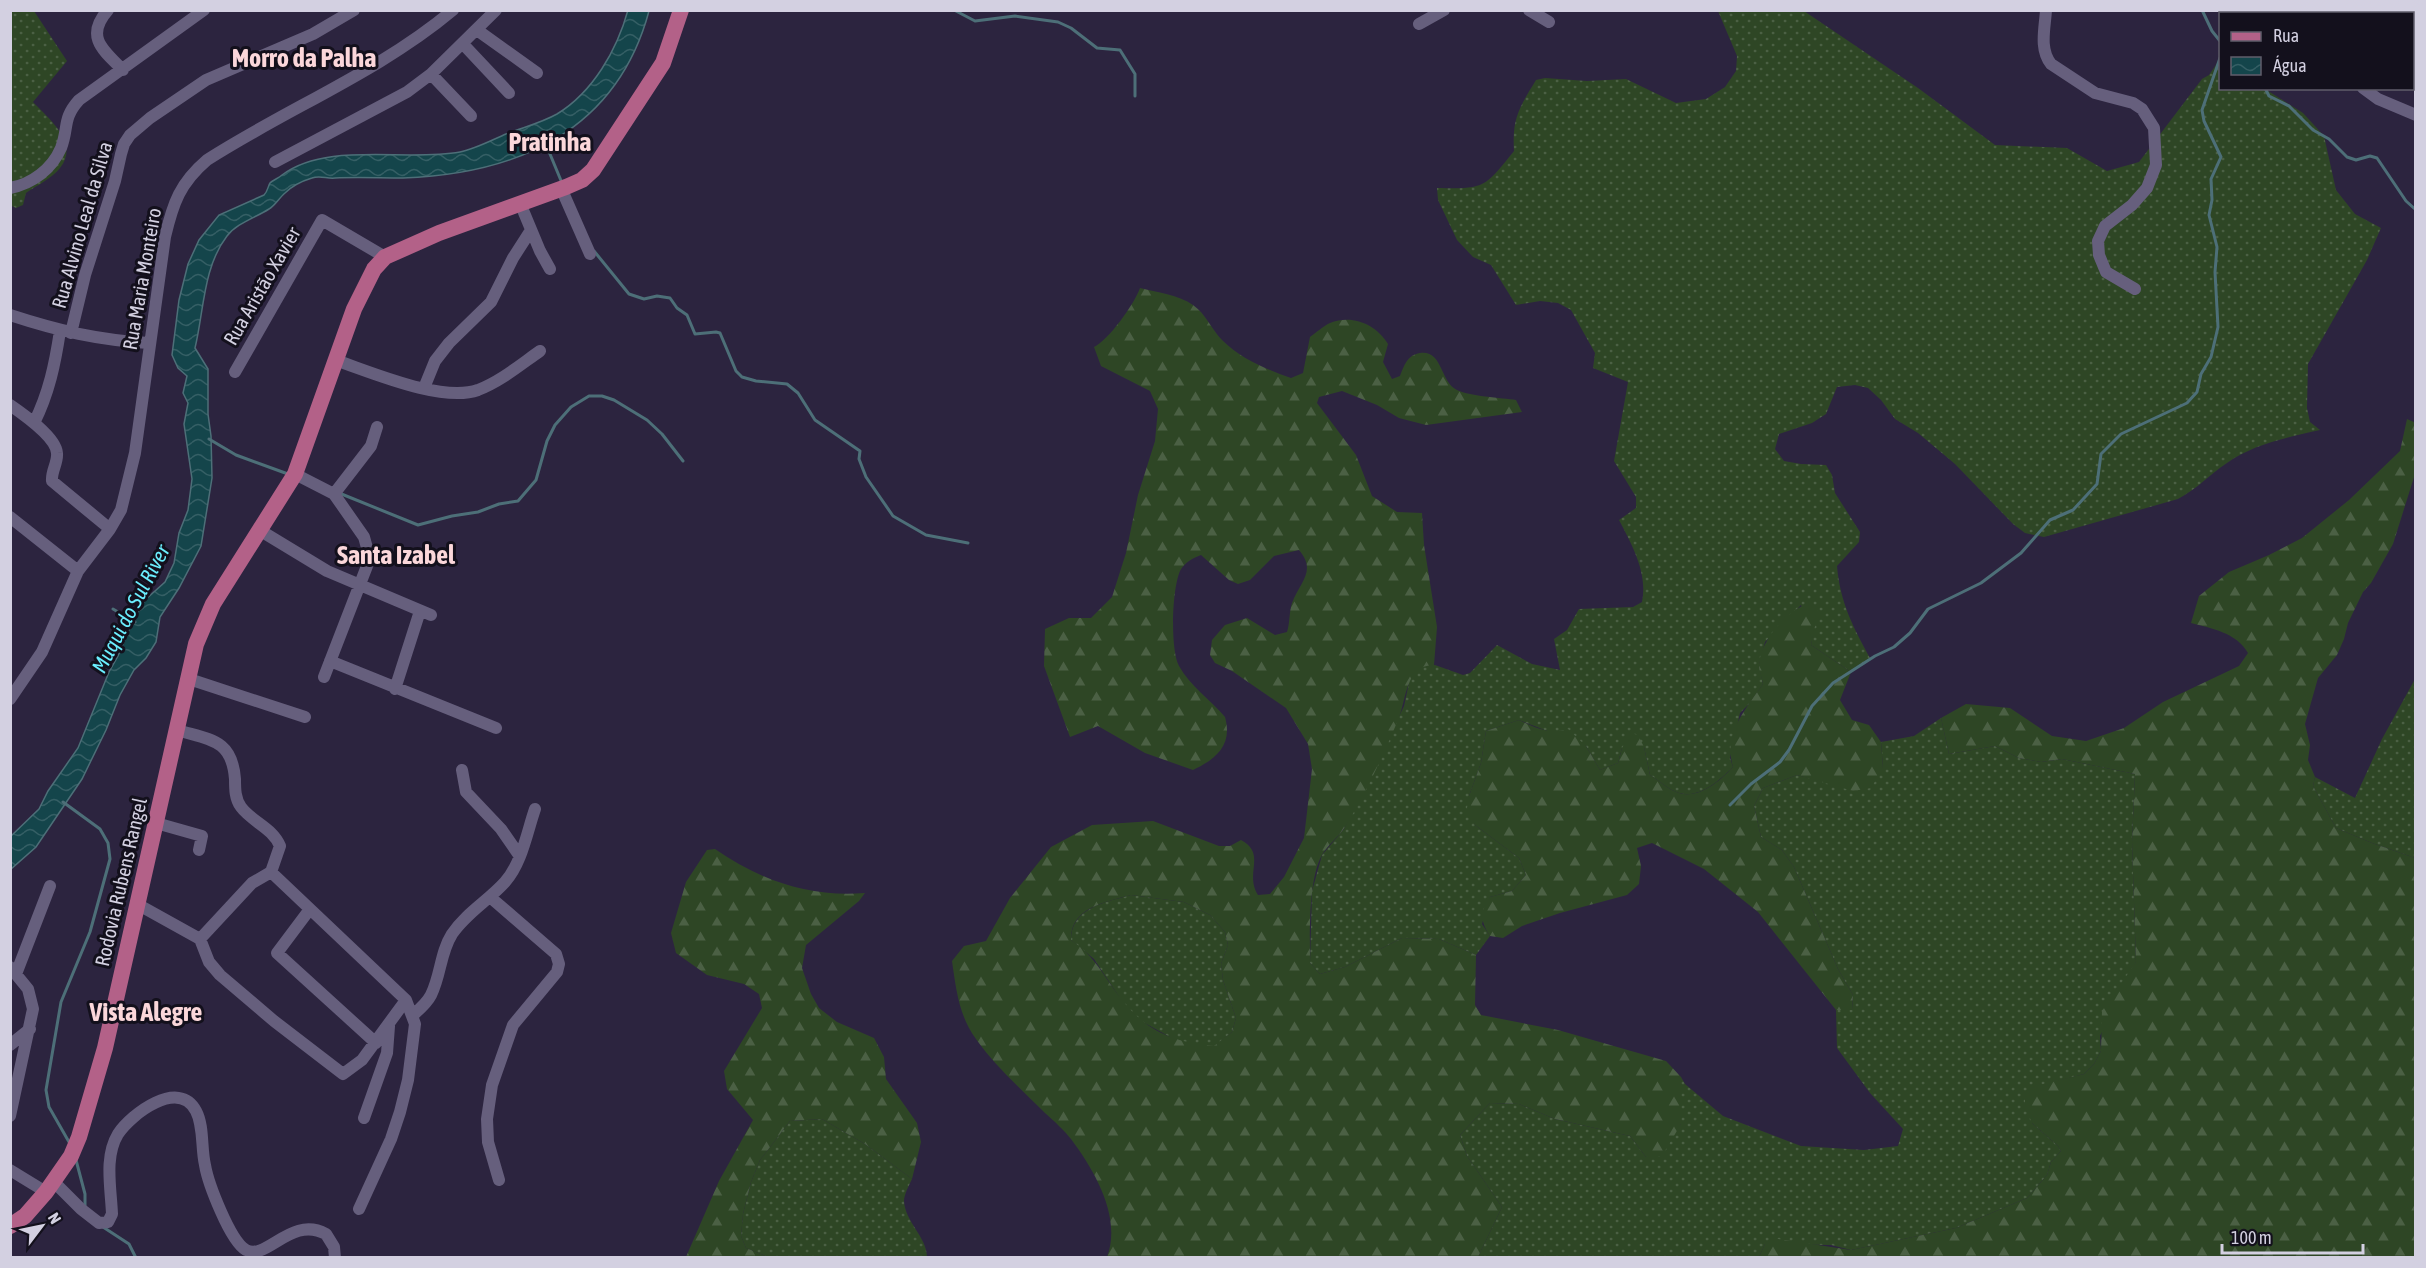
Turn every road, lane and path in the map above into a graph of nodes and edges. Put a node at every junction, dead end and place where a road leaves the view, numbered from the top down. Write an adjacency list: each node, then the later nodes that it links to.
1 (108, 10): 14 (street)
2 (204, 10): 14 (street)
3 (354, 10): 31 (street, Rua Alvino Leal da Silva)
4 (453, 10): 32 (street, Rua Maria Monteiro)
5 (496, 10): 12 (street)
6 (681, 10): 23 (main road)
7 (1444, 10): 11 (street)
8 (1529, 10): 10 (street)
9 (2046, 10): 29 (street)
10 (1549, 22)
11 (1419, 24)
12 (477, 30): 13 (street); 15 (street)
13 (463, 44): 16 (street); 18 (street)
14 (123, 70): 22 (street)
15 (537, 73)
16 (431, 74): 20 (street); 21 (street)
17 (2366, 90): 19 (street)
18 (509, 93)
19 (2415, 115)
20 (471, 116)
21 (275, 162)
22 (10, 188)
23 (561, 189): 24 (main road); 26 (street)
24 (520, 203): 25 (street); 27 (main road)
25 (531, 230): 28 (street); 36 (street)
26 (590, 254)
27 (385, 257): 34 (main road, Rodovia Rubens Rangel); 35 (street, Rua Aristão Xavier)
28 (550, 268)
29 (2134, 289)
30 (10, 315): 31 (street)
31 (65, 332): 32 (street); 38 (street, Rua Alvino Leal da Silva)
32 (149, 343): 43 (street, Rua Maria Monteiro)
33 (540, 351): 36 (street)
34 (335, 360): 36 (street); 40 (main road, Rodovia Rubens Rangel)
35 (235, 372)
36 (424, 388)
37 (10, 405): 38 (street)
38 (34, 423): 43 (street)
39 (377, 427): 41 (street)
40 (295, 474): 41 (street); 44 (main road, Rodovia Rubens Rangel)
41 (334, 494): 46 (street)
42 (10, 517): 45 (street)
43 (110, 530): 45 (street, Rua Maria Monteiro)
44 (261, 531): 46 (street); 48 (main road, Rodovia Rubens Rangel)
45 (76, 576): 51 (street, Rua Maria Monteiro)
46 (359, 586): 47 (street); 50 (street)
47 (330, 662): 49 (street); 50 (street)
48 (190, 671): 52 (street); 54 (main road, Rodovia Rubens Rangel)
49 (324, 677)
50 (395, 689): 53 (street)
51 (10, 699)
52 (305, 717)
53 (496, 728)
54 (177, 730): 57 (main road, Rodovia Rubens Rangel); 60 (street)
55 (462, 770): 59 (street)
56 (535, 809): 59 (street)
57 (156, 824): 58 (street); 63 (main road, Rodovia Rubens Rangel)
58 (199, 850)
59 (519, 855): 62 (street)
60 (271, 872): 64 (street); 65 (street)
61 (50, 886): 66 (street)
62 (490, 897): 68 (street); 76 (street)
63 (137, 904): 65 (street); 77 (main road, Rodovia Rubens Rangel)
64 (310, 909): 67 (street); 71 (street)
65 (200, 939): 71 (street)
66 (13, 970): 70 (street)
67 (406, 1000): 68 (street); 69 (street)
68 (413, 1016): 78 (street)
69 (389, 1025): 71 (street); 74 (street)
70 (30, 1029): 72 (street); 73 (street)
71 (376, 1042)
72 (10, 1045)
73 (10, 1116)
74 (364, 1118)
75 (10, 1170): 77 (street)
76 (500, 1180)
77 (50, 1187): 79 (main road, Rodovia Rubens Rangel); 80 (street)
78 (359, 1209)
79 (10, 1226)
80 (335, 1257)

